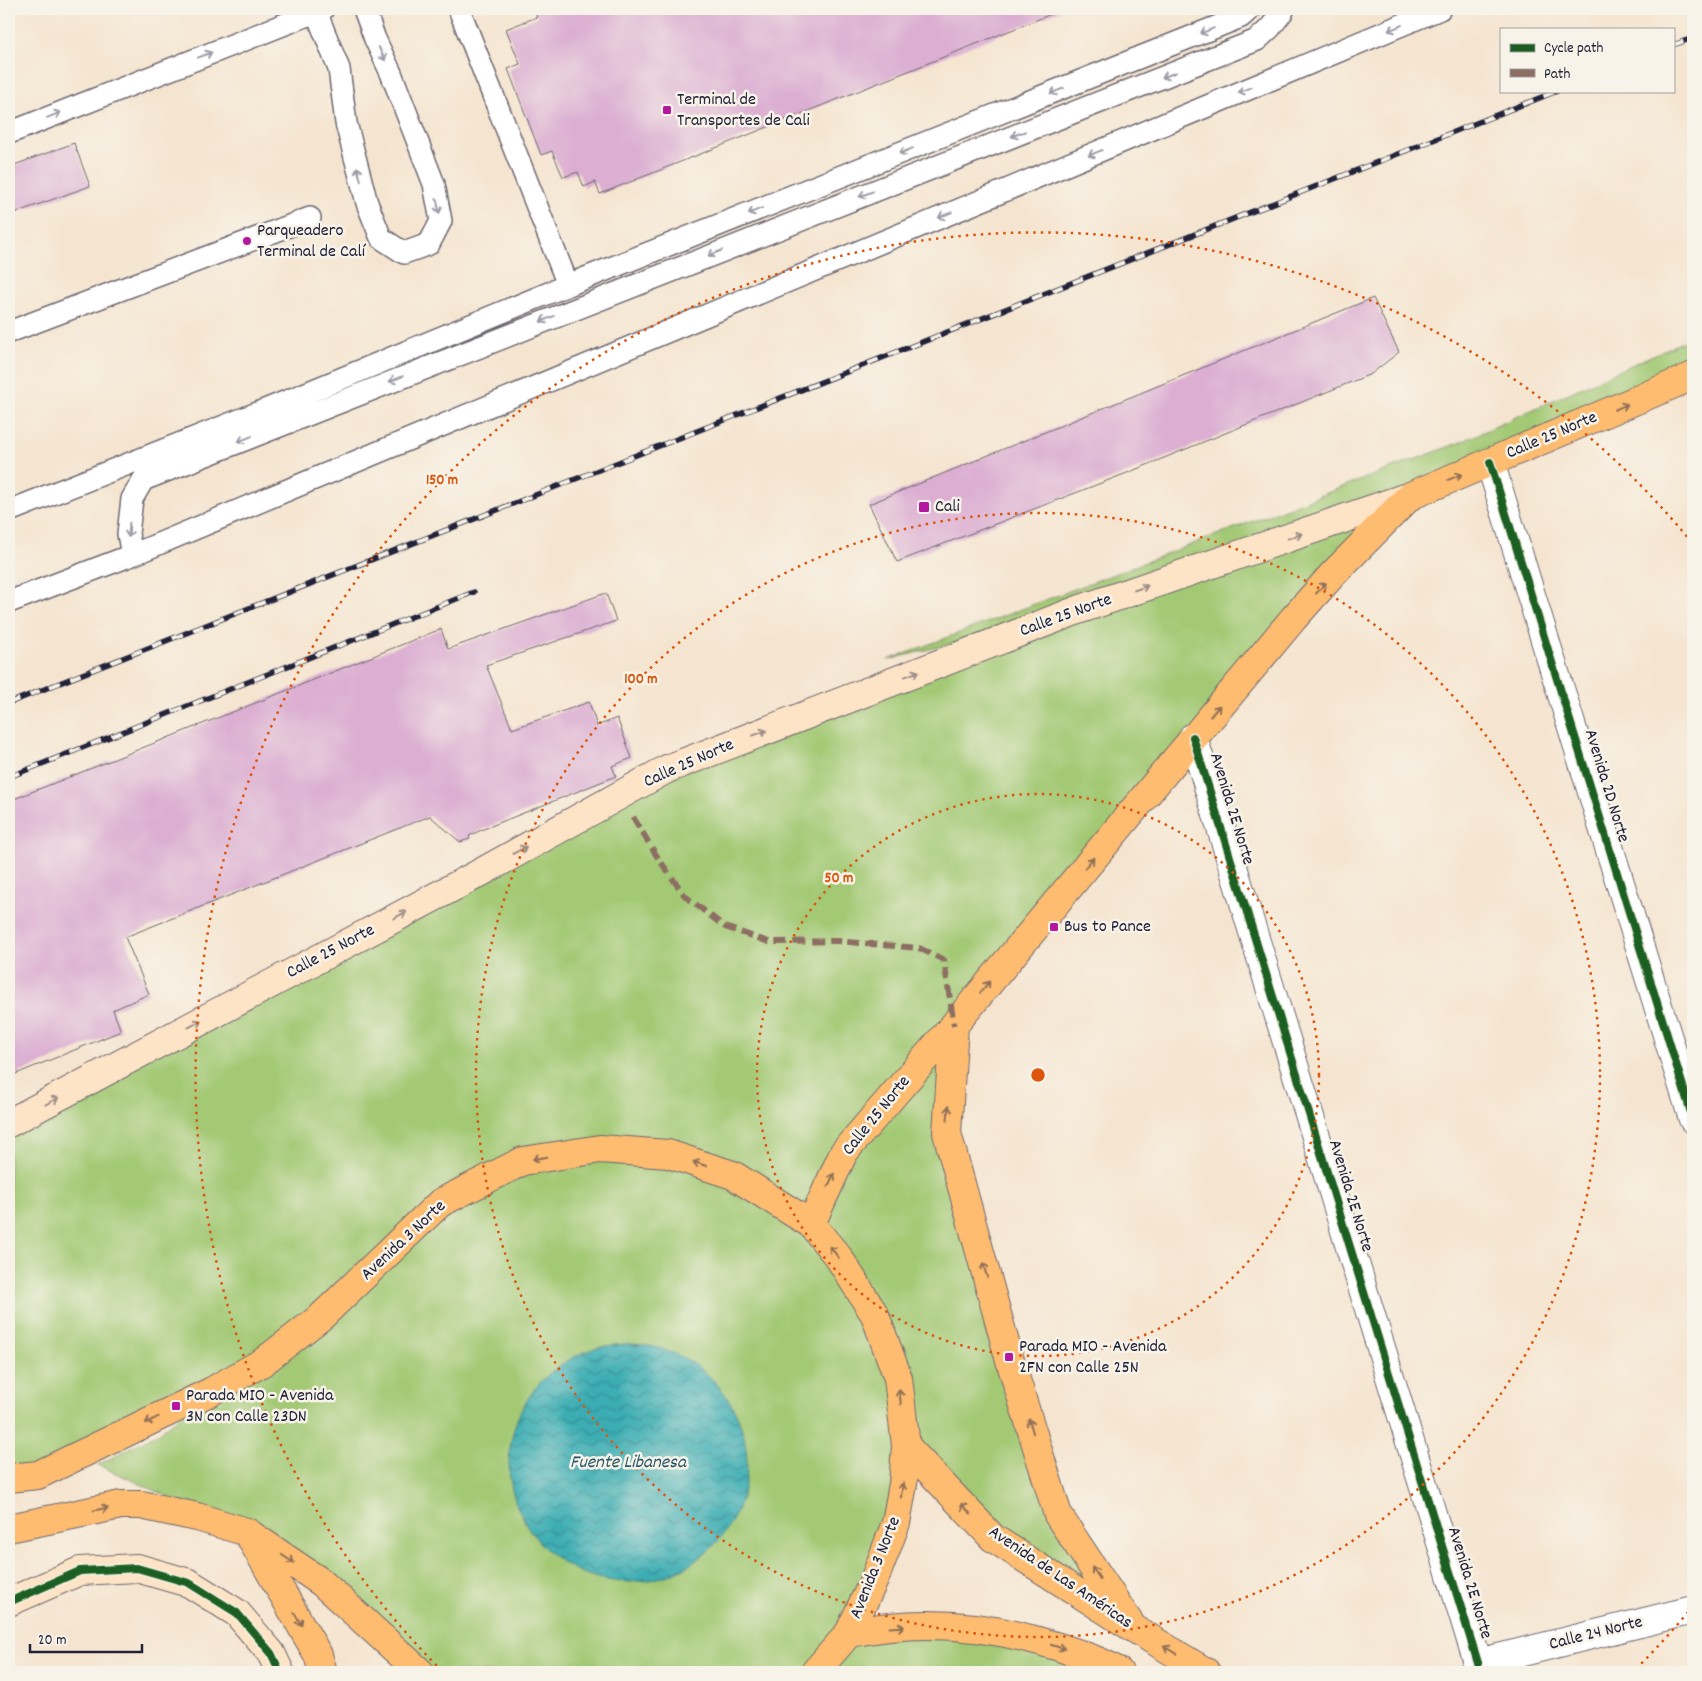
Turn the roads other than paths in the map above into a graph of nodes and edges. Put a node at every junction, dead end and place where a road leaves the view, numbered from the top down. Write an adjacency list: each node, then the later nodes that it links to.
1 (315, 9): 3 (lane, one-way to 1)
2 (323, 9): 8 (lane, one-way to 2)
3 (364, 9)
4 (459, 9): 10 (lane)
5 (1250, 9): 10 (lane, one-way to 10)
6 (1283, 9): 16 (lane, one-way to 16)
7 (1440, 9): 16 (lane, one-way to 16)
8 (9, 133)
9 (310, 218): 11 (lane)
10 (568, 285): 15 (lane)
11 (9, 332)
12 (1693, 376): 13 (main road, Calle 25 Norte, one-way to 12)
13 (1490, 462): 14 (main road, Calle 25 Norte, one-way to 13); 20 (street, Avenida 2D Norte)
14 (1410, 496): 18 (main road, Calle 25 Norte, one-way to 14); 21 (main road, Calle 25 Norte, one-way to 14)
15 (9, 511)
16 (132, 555): 17 (lane)
17 (9, 602)
18 (1193, 737): 19 (main road, Calle 25 Norte, one-way to 18); 33 (street, Avenida 2E Norte)
19 (954, 1025): 22 (main road, Calle 25 Norte, one-way to 19); 31 (main road, one-way to 19)
20 (1693, 1119)
21 (9, 1124)
22 (811, 1224): 23 (main road, Avenida 3 Norte, one-way to 22); 24 (main road, Avenida 3 Norte, one-way to 24)
23 (906, 1446): 31 (main road, Avenida de Las Américas, one-way to 23); 32 (main road, Avenida 3 Norte, one-way to 23)
24 (9, 1478)
25 (53, 1518): 26 (main road); 27 (main road, one-way to 27); 28 (main road)
26 (9, 1528)
27 (247, 1532): 35 (main road, one-way to 35); 36 (main road, one-way to 36)
28 (9, 1539)
29 (9, 1602): 34 (main road)
30 (1693, 1610): 33 (street, Calle 24 Norte)
31 (1133, 1628): 39 (main road, Avenida de Las Américas, one-way to 31)
32 (849, 1633): 37 (main road, Avenida 3 Norte); 38 (main road, one-way to 38)
33 (1476, 1668)
34 (280, 1672)
35 (323, 1672)
36 (420, 1672)
37 (815, 1672)
38 (1119, 1672)
39 (1206, 1672)

